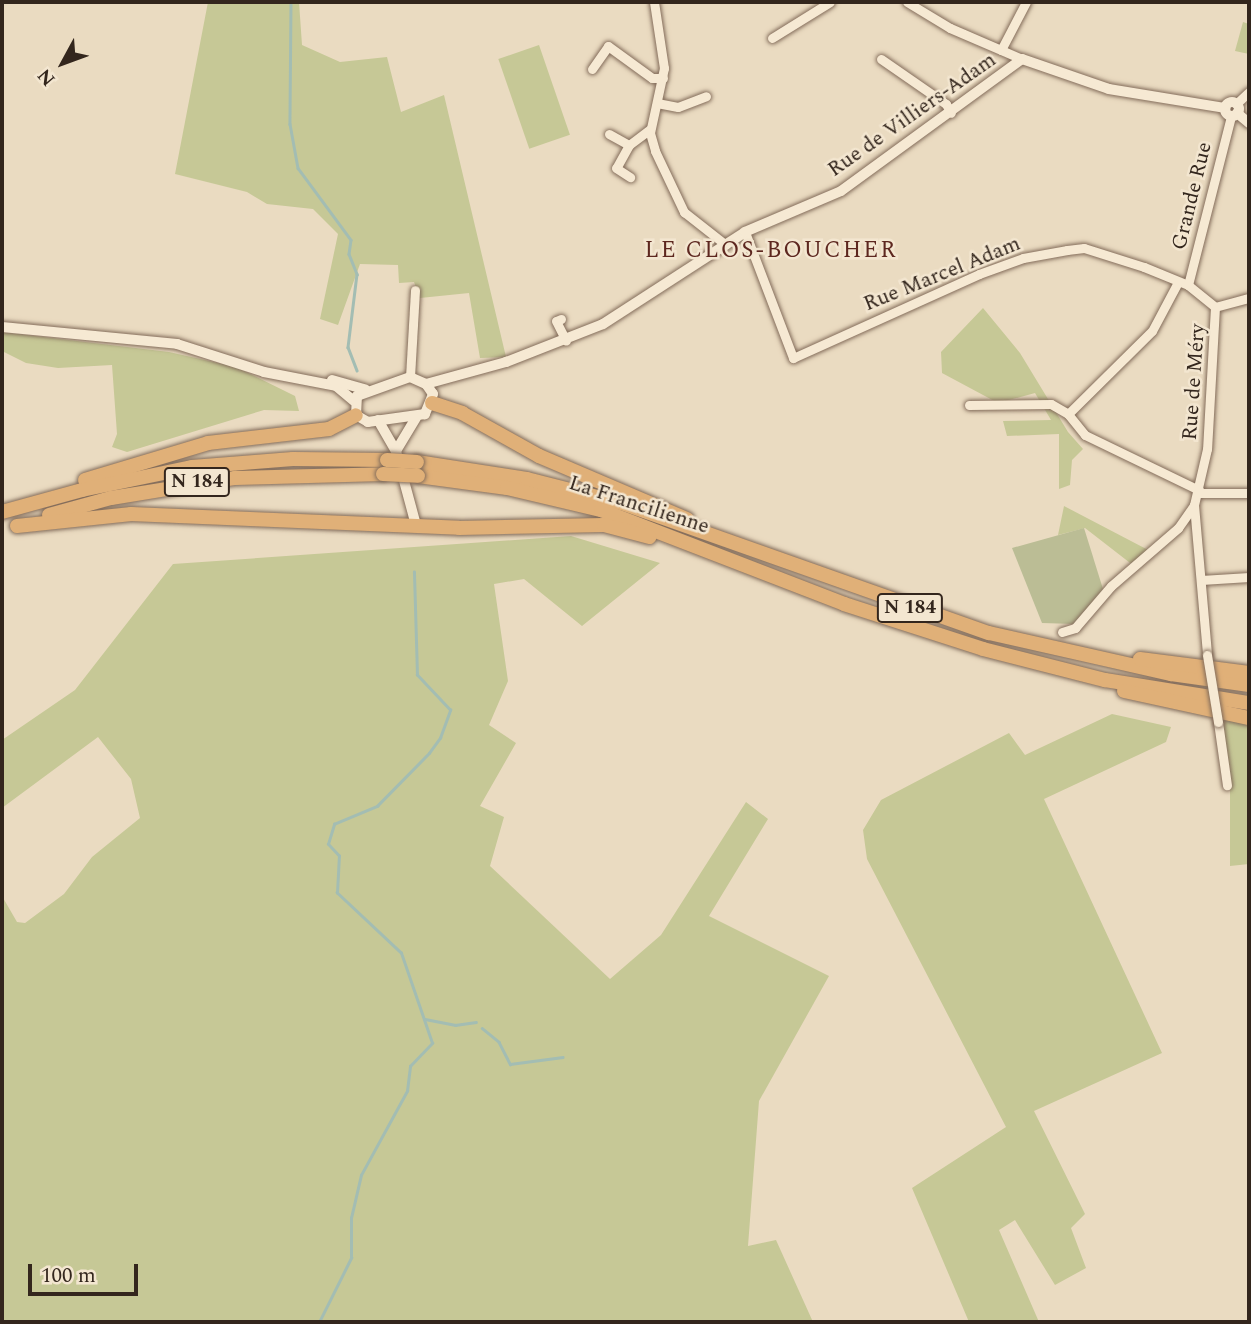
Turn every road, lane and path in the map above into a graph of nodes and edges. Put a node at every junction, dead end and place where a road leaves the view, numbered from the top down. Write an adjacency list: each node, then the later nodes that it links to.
1 (654, 2): 10 (street)
2 (830, 2): 5 (street)
3 (907, 2): 6 (street)
4 (1026, 2): 6 (street)
5 (772, 38)
6 (1001, 50): 8 (street)
7 (881, 59): 15 (street)
8 (1023, 59): 14 (street); 15 (street, Rue de Villiers-Adam)
9 (592, 69): 10 (street)
10 (663, 78): 13 (street)
11 (1249, 92): 14 (street)
12 (706, 96): 13 (street)
13 (657, 103): 17 (street)
14 (1232, 110): 16 (street); 23 (street, Grande Rue)
15 (951, 113): 21 (street, Rue de Villiers-Adam)
16 (1249, 122)
17 (650, 129): 19 (street); 22 (street)
18 (609, 134): 19 (street)
19 (629, 145): 20 (street)
20 (630, 177)
21 (746, 232): 22 (street, Rue de Villiers-Adam); 23 (street, Rue Marcel Adam)
22 (726, 245): 29 (street, Rue de Villiers-Adam)
23 (1183, 283): 26 (street, Rue de Méry); 38 (street, Grande Rue)
24 (415, 290): 30 (street)
25 (1249, 298): 26 (street)
26 (1215, 307): 43 (street, Rue de Méry)
27 (561, 319): 29 (street)
28 (2, 327): 31 (street)
29 (566, 341): 32 (street, Rue de Villiers-Adam)
30 (410, 377): 33 (street); 34 (street)
31 (311, 379): 34 (street); 37 (street)
32 (443, 380): 33 (street, Rue de Villiers-Adam); 35 (street)
33 (426, 384): 35 (street)
34 (366, 390): 37 (street)
35 (432, 399): 39 (street); 51 (highway)
36 (969, 405): 38 (street)
37 (355, 408): 40 (street); 46 (highway)
38 (1068, 414): 43 (street)
39 (416, 418): 40 (street); 41 (street)
40 (378, 421): 41 (street)
41 (389, 462): 42 (highway, La Francilienne / N 184, bridge); 46 (highway, La Francilienne / N 184); 48 (street); 49 (highway, La Francilienne / N 184)
42 (417, 469): 51 (highway, La Francilienne / N 184); 52 (highway, La Francilienne / N 184)
43 (1198, 491): 44 (street); 45 (street, Rue de Méry)
44 (1249, 493)
45 (1194, 505): 54 (street); 55 (street)
46 (18, 507): 47 (highway, La Francilienne / N 184)
47 (2, 512)
48 (416, 525): 49 (highway); 52 (highway)
49 (17, 526): 50 (highway, La Francilienne / N 184)
50 (2, 532)
51 (718, 537): 56 (highway, La Francilienne / N 184)
52 (722, 555): 58 (highway, La Francilienne / N 184)
53 (1249, 577): 54 (street)
54 (1201, 580): 62 (street, bridge)
55 (1062, 632)
56 (1108, 659): 57 (highway); 59 (highway, La Francilienne / N 184)
57 (1249, 673)
58 (1105, 680): 60 (highway, La Francilienne / N 184); 61 (highway)
59 (1249, 685)
60 (1249, 703)
61 (1249, 718)
62 (1227, 785)

